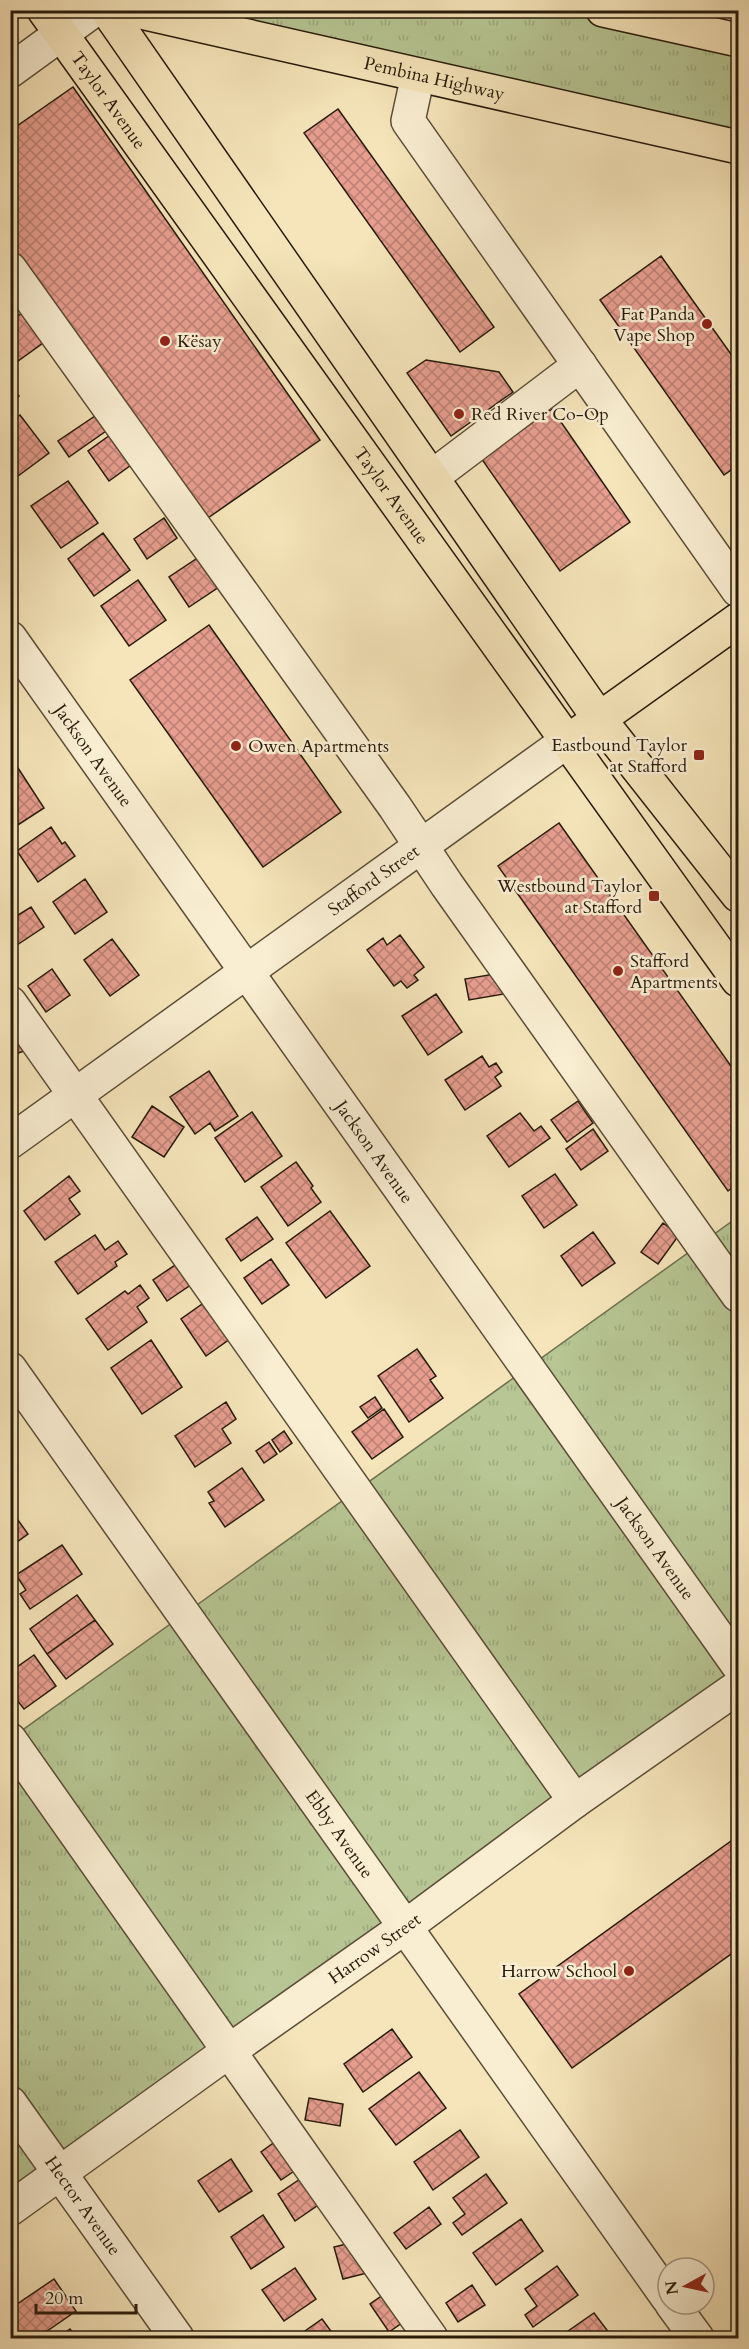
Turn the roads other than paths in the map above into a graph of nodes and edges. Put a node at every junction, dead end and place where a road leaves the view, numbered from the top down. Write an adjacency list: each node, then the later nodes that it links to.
1 (94, 10): 5 (street)
2 (107, 10): 12 (main road)
3 (132, 10): 8 (main road, Pembina Highway)
4 (603, 10): 6 (main road)
5 (52, 23): 7 (street); 17 (main road, Taylor Avenue)
6 (738, 40)
7 (10, 71)
8 (418, 75): 9 (main road, Pembina Highway); 11 (street)
9 (738, 147)
10 (10, 269): 18 (street)
11 (580, 365): 12 (street); 13 (street)
12 (432, 477): 16 (main road)
13 (738, 590)
14 (738, 620): 16 (main road, Stafford Street)
15 (10, 638): 20 (street, Jackson Avenue)
16 (600, 720): 17 (main road, Stafford Street); 19 (main road)
17 (567, 741): 18 (street, Stafford Street); 21 (main road, Taylor Avenue)
18 (422, 845): 20 (street, Stafford Street); 25 (street)
19 (738, 895)
20 (249, 972): 23 (street, Stafford Street); 27 (street, Jackson Avenue)
21 (738, 980)
22 (10, 1003): 23 (street)
23 (76, 1095): 24 (street, Stafford Street); 30 (street)
24 (10, 1142)
25 (738, 1295)
26 (10, 1369): 31 (street, Ebby Avenue)
27 (738, 1665)
28 (738, 1687): 30 (street, Harrow Street)
29 (10, 1740): 32 (street)
30 (575, 1801): 31 (street, Harrow Street)
31 (405, 1928): 32 (street, Harrow Street); 36 (street, Ebby Avenue)
32 (229, 2051): 34 (street, Harrow Street); 39 (street)
33 (10, 2103): 34 (street, Hector Avenue)
34 (61, 2173): 35 (street, Harrow Street); 38 (street, Hector Avenue)
35 (10, 2209)
36 (656, 2281)
37 (681, 2316): 40 (street)
38 (177, 2338)
39 (431, 2338)
40 (697, 2338)

